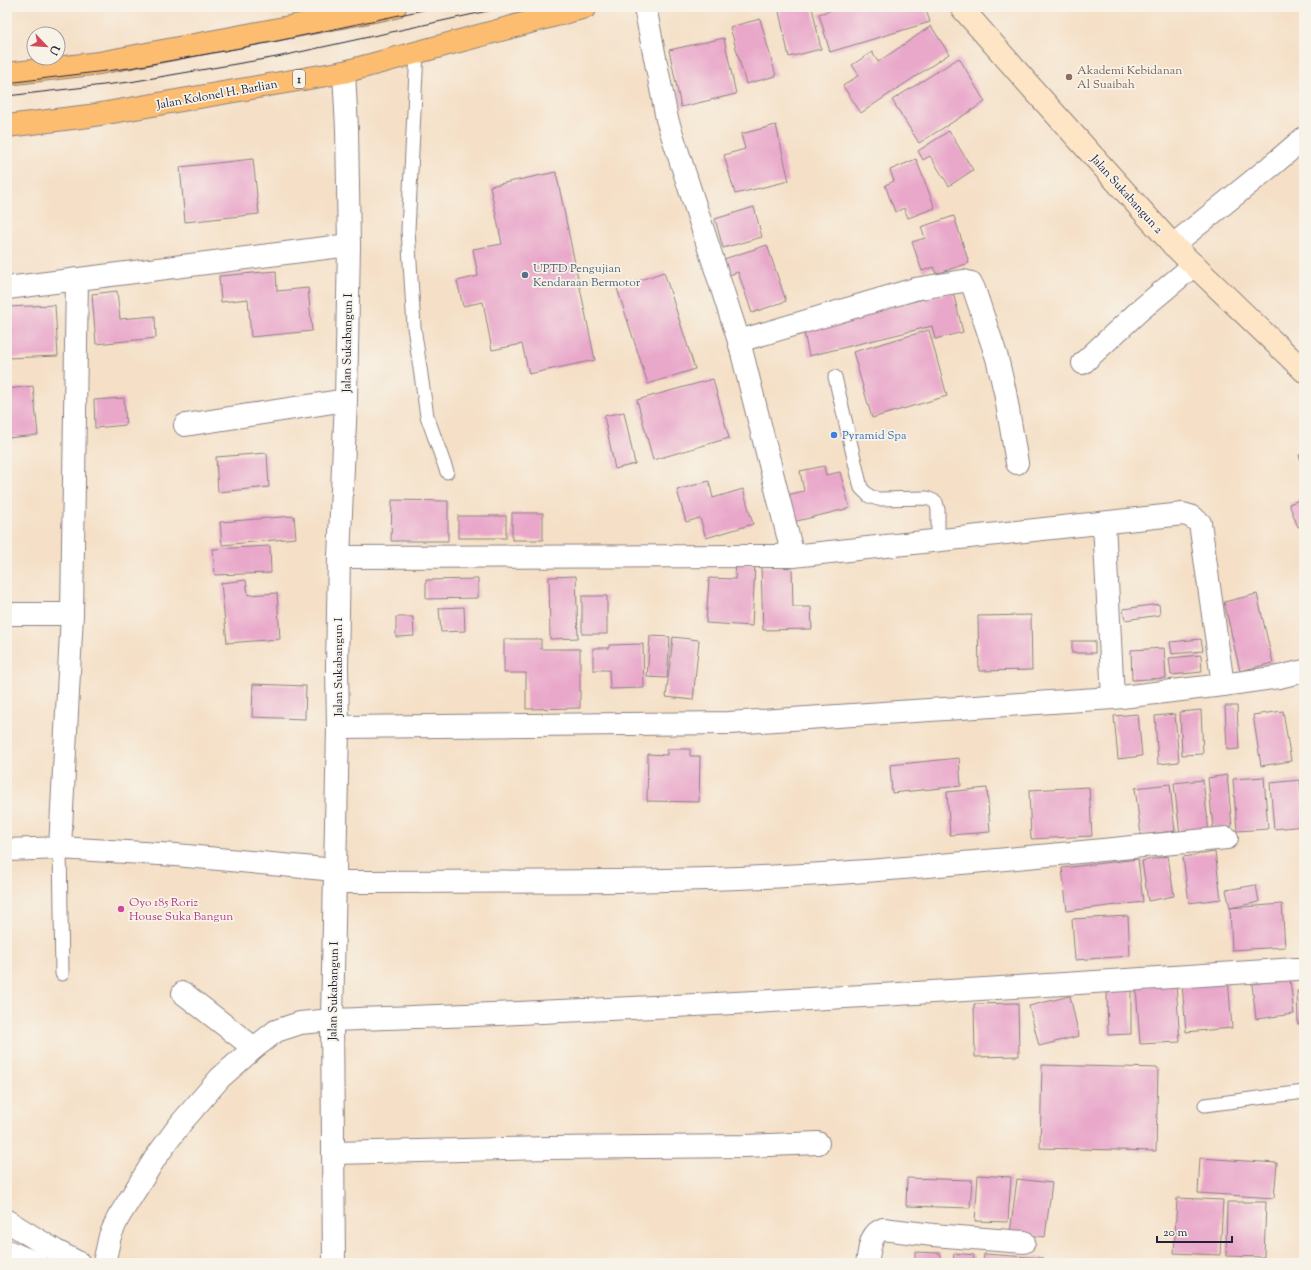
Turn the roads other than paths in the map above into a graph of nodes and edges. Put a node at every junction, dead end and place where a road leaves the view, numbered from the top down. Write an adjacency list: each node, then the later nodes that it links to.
1 (586, 7): 5 (highway, Jalan Kolonel H. Barlian / 1)
2 (645, 7): 15 (street)
3 (961, 7): 11 (street, Jalan Sukabangun 2)
4 (389, 8): 7 (highway)
5 (417, 52): 6 (highway, Jalan Kolonel H. Barlian / 1); 22 (lane)
6 (344, 72): 8 (highway, Jalan Kolonel H. Barlian / 1); 10 (street, Jalan Sukabangun I)
7 (7, 74)
8 (7, 126)
9 (1304, 138): 11 (street)
10 (349, 245): 13 (street); 19 (street, Jalan Sukabangun I)
11 (1173, 245): 12 (street, Jalan Sukabangun 2)
12 (1194, 265): 16 (street); 17 (street, Jalan Sukabangun 2)
13 (78, 279): 14 (street); 28 (street)
14 (7, 288)
15 (739, 341): 21 (street); 25 (street)
16 (1083, 363)
17 (1304, 371)
18 (835, 377): 24 (lane)
19 (346, 400): 20 (street); 26 (street, Jalan Sukabangun I)
20 (185, 426)
21 (1017, 463)
22 (447, 472)
23 (1104, 523): 24 (street); 30 (street); 31 (street)
24 (938, 540): 25 (street)
25 (793, 556): 26 (street)
26 (339, 557): 32 (street, Jalan Sukabangun I)
27 (7, 614): 28 (street)
28 (72, 614): 34 (street)
29 (1304, 671): 30 (street)
30 (1224, 685): 31 (street)
31 (1113, 698): 32 (street)
32 (338, 727): 36 (street, Jalan Sukabangun I)
33 (1227, 838): 36 (street)
34 (60, 848): 35 (street); 36 (street); 38 (lane)
35 (7, 850)
36 (336, 876): 40 (street, Jalan Sukabangun I)
37 (1296, 970): 40 (street)
38 (62, 974)
39 (184, 993): 41 (street)
40 (332, 1020): 41 (street); 45 (street, Jalan Sukabangun I)
41 (254, 1048): 51 (street)
42 (1304, 1092): 43 (lane)
43 (1205, 1105)
44 (818, 1143): 45 (street)
45 (333, 1153): 52 (street, Jalan Sukabangun I)
46 (7, 1221): 50 (street)
47 (1024, 1242): 53 (street)
48 (7, 1251): 49 (street)
49 (36, 1263)
50 (79, 1263)
51 (104, 1263)
52 (334, 1263)
53 (867, 1263)

